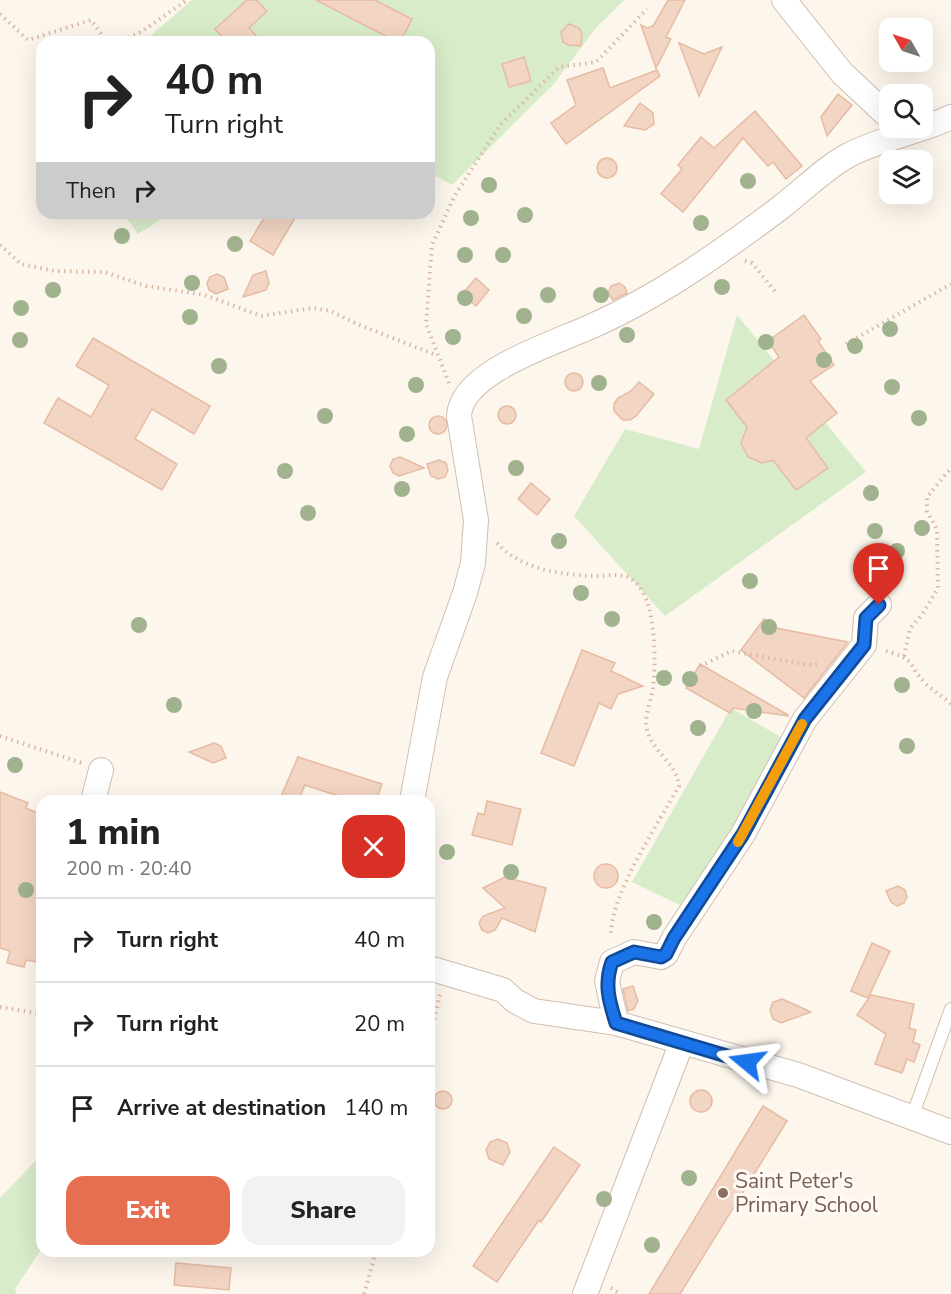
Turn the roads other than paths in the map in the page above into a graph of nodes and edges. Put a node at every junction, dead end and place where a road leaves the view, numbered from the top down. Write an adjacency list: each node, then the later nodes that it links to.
1 (784, 0): 2 (street)
2 (879, 108)
3 (951, 117): 4 (street)
4 (933, 126)
5 (879, 137): 9 (street)
6 (879, 605): 12 (street)
7 (101, 770): 8 (street)
8 (95, 795)
9 (413, 795)
10 (437, 970): 12 (street)
11 (951, 1009): 14 (lane)
12 (616, 1023): 13 (street)
13 (682, 1042): 14 (street); 16 (street)
14 (912, 1118): 15 (street)
15 (951, 1131)
16 (585, 1294)

